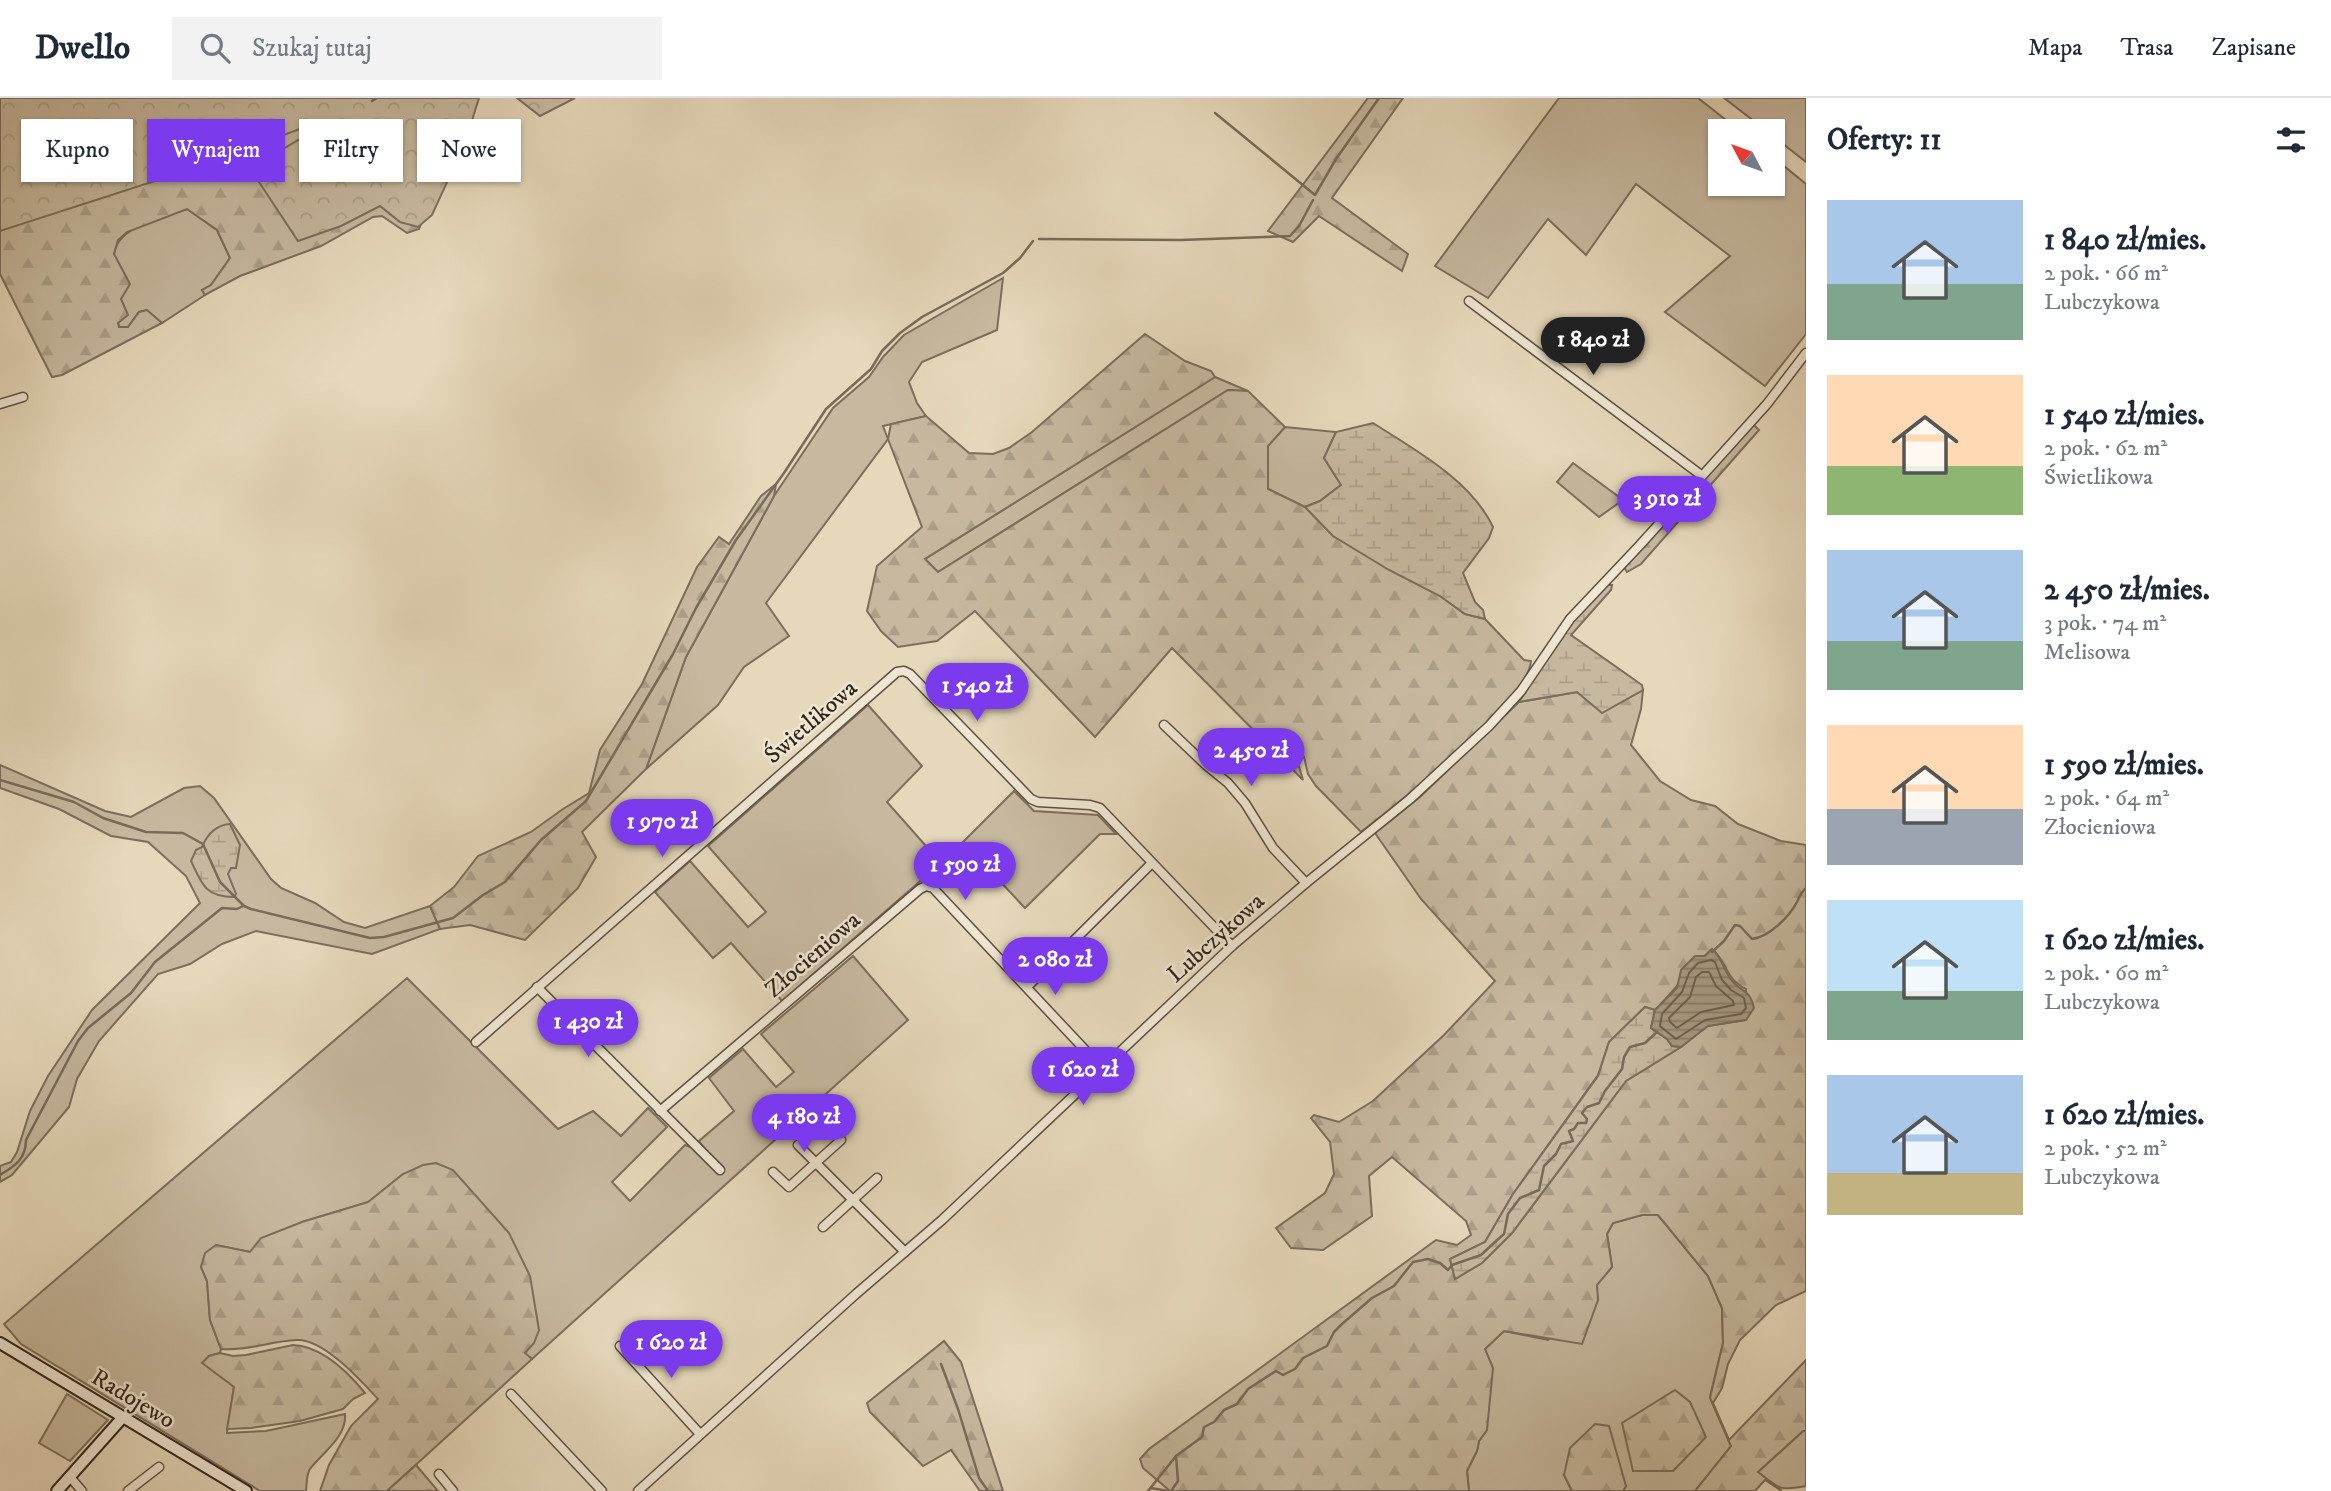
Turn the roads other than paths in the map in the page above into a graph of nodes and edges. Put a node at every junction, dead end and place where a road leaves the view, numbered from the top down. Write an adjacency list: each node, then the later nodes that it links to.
1 (1469, 301): 5 (street)
2 (1806, 353): 5 (street, Lubczykowa)
3 (23, 397): 4 (street)
4 (0, 404)
5 (1701, 475): 8 (street, Lubczykowa)
6 (1164, 724): 8 (street)
7 (1152, 863): 9 (street, Świetlikowa); 10 (street, Świetlikowa); 11 (street)
8 (1306, 883): 9 (street, Lubczykowa)
9 (1232, 946): 13 (street, Lubczykowa)
10 (537, 987): 12 (street, Świetlikowa); 14 (street)
11 (1027, 987): 13 (street, Złocieniowa); 14 (street, Złocieniowa)
12 (476, 1042)
13 (1103, 1069): 23 (street, Lubczykowa)
14 (660, 1111): 18 (street)
15 (826, 1124): 17 (street)
16 (798, 1144): 17 (street)
17 (816, 1163): 19 (street); 21 (street)
18 (720, 1170)
19 (772, 1172)
20 (877, 1178): 21 (street)
21 (853, 1201): 22 (street); 23 (street)
22 (823, 1227)
23 (905, 1252): 28 (street, Lubczykowa)
24 (0, 1343): 27 (street, Radojewo)
25 (620, 1346): 28 (street)
26 (511, 1394): 39 (street)
27 (122, 1417): 31 (street); 37 (street, Radojewo)
28 (700, 1434): 40 (street, Lubczykowa)
29 (159, 1467): 32 (street)
30 (439, 1474): 38 (street)
31 (70, 1477): 33 (street); 34 (street)
32 (138, 1483): 35 (street); 36 (street)
33 (57, 1491)
34 (82, 1491)
35 (128, 1491)
36 (144, 1491)
37 (246, 1491)
38 (453, 1491)
39 (602, 1491)
40 (638, 1491)

